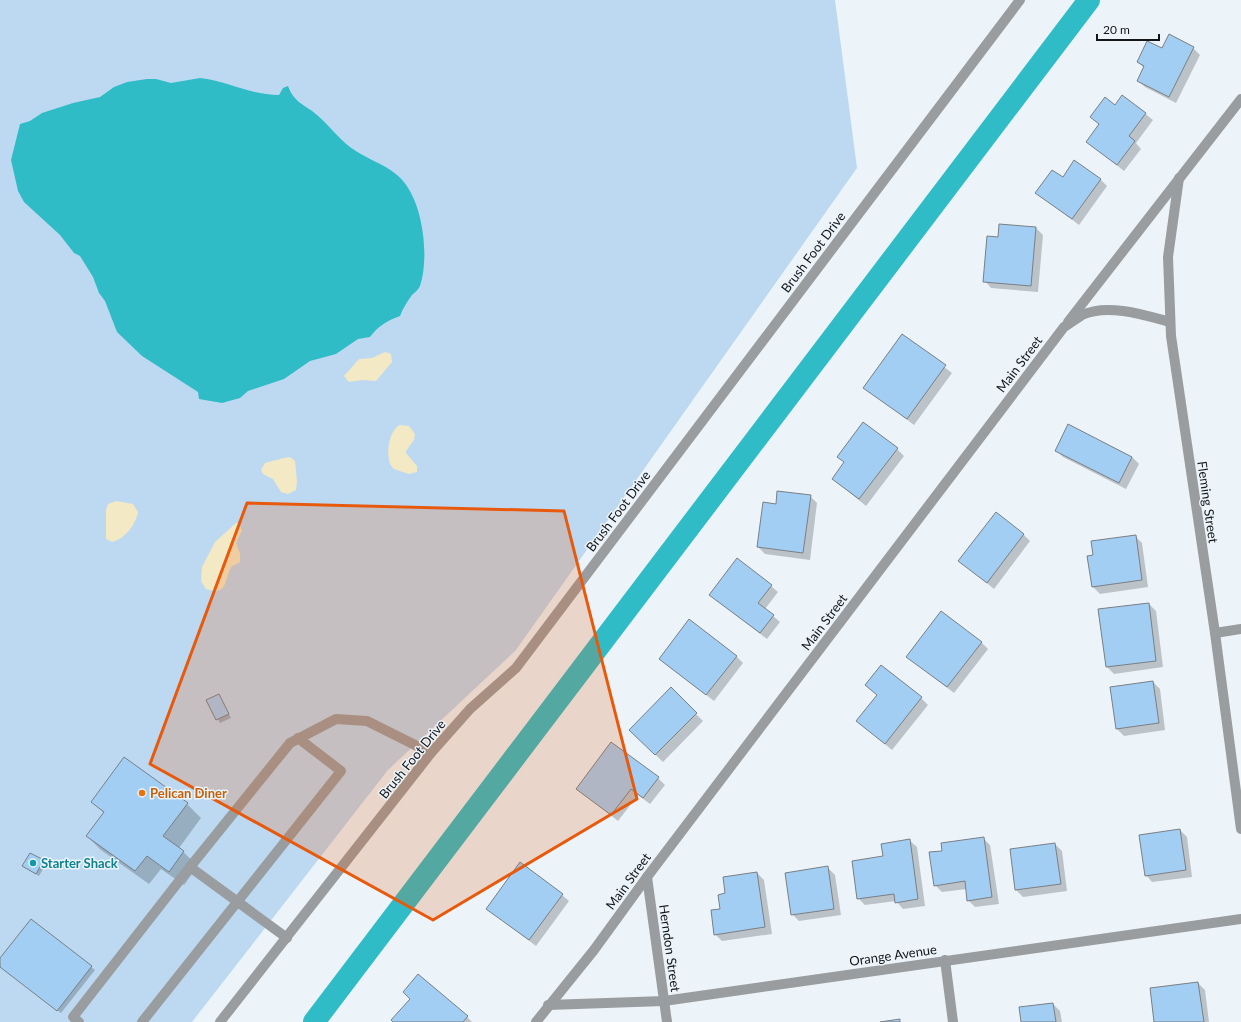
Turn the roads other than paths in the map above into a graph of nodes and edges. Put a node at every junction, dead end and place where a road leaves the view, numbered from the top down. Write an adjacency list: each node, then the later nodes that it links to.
1 (1020, 0): 9 (street, Brush Foot Drive)
2 (1241, 99): 3 (street)
3 (1179, 178): 4 (street, Fleming Street); 5 (street)
4 (1170, 322): 5 (street, Main Street); 7 (street, Fleming Street)
5 (1064, 327): 12 (street, Main Street)
6 (1241, 629): 7 (street)
7 (1215, 633): 10 (street, Fleming Street)
8 (298, 738): 9 (street); 11 (street); 13 (street)
9 (431, 752): 15 (street, Brush Foot Drive)
10 (1241, 829)
11 (190, 868): 13 (street); 19 (street)
12 (647, 877): 17 (street, Herndon Street); 18 (street, Main Street)
13 (238, 902): 15 (street); 20 (street)
14 (1241, 918): 16 (street, Orange Avenue)
15 (287, 938): 21 (street, Brush Foot Drive)
16 (944, 960): 17 (street, Orange Avenue); 24 (street)
17 (664, 1001): 18 (street, Orange Avenue); 23 (street, Herndon Street)
18 (548, 1005): 22 (street, Main Street)
19 (79, 1022)
20 (142, 1022)
21 (220, 1022)
22 (536, 1022)
23 (667, 1022)
24 (953, 1022)

